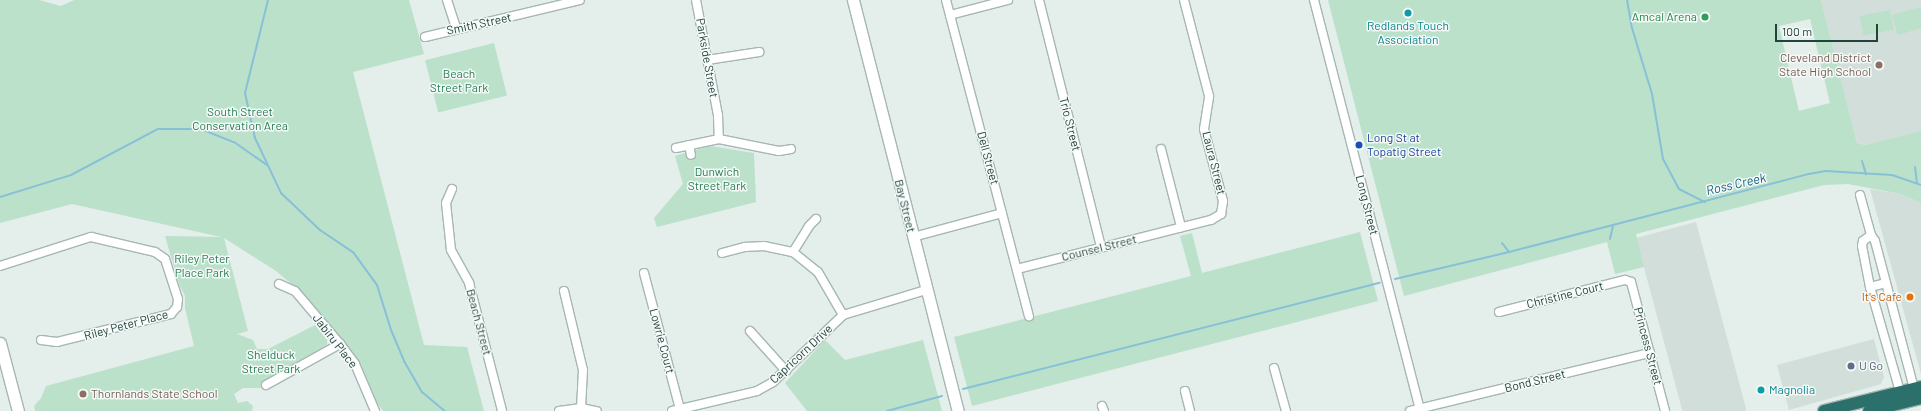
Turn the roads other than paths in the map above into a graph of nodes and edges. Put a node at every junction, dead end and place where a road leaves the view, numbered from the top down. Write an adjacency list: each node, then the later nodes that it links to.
1 (447, 0): 11 (street)
2 (580, 0): 11 (street, Smith Street)
3 (696, 0): 14 (street, Parkside Street)
4 (852, 0): 27 (street, Bay Street)
5 (946, 0): 10 (street, Dell Street)
6 (1008, 0): 10 (street)
7 (1039, 0): 28 (street, Trio Street)
8 (1184, 0): 25 (street, Laura Street)
9 (1314, 0): 56 (street, Long Street)
10 (950, 15): 23 (street, Dell Street)
11 (456, 28): 12 (street, Smith Street)
12 (425, 37)
13 (760, 52): 14 (street)
14 (707, 60): 15 (street, Parkside Street)
15 (718, 139): 16 (street); 18 (street)
16 (689, 145): 17 (street); 20 (street)
17 (676, 148)
18 (791, 149)
19 (1161, 149): 25 (street)
20 (691, 155)
21 (452, 189): 59 (street, Beach Street)
22 (1860, 195): 26 (street)
23 (1002, 213): 27 (street); 32 (street, Dell Street)
24 (816, 219): 29 (street)
25 (1181, 227): 28 (street, Counsel Street)
26 (1870, 235): 35 (street); 37 (street)
27 (913, 237): 38 (street, Bay Street)
28 (1101, 247): 32 (street, Counsel Street)
29 (793, 252): 30 (street); 41 (street)
30 (722, 254)
31 (0, 266): 44 (street, Riley Peter Place)
32 (1017, 269): 42 (street, Dell Street)
33 (644, 273): 55 (street, Lowrie Court)
34 (1632, 282): 40 (street, Christine Court); 47 (street, Princess Street)
35 (1886, 283): 37 (street); 52 (street)
36 (279, 284): 46 (street, Jabiru Place)
37 (1870, 287): 53 (street)
38 (926, 290): 41 (street, Capricorn Drive); 62 (street, Bay Street)
39 (564, 291): 54 (street)
40 (1499, 312)
41 (843, 315): 49 (street, Capricorn Drive)
42 (1029, 316)
43 (750, 331): 49 (street)
44 (40, 340)
45 (0, 343): 57 (street)
46 (340, 344): 50 (street); 58 (street, Jabiru Place)
47 (1650, 353): 56 (street, Bond Street); 66 (street, Princess Street)
48 (1274, 368): 64 (street)
49 (786, 371): 55 (street, Capricorn Drive)
50 (266, 385)
51 (1185, 391): 63 (street)
52 (1918, 393): 53 (highway)
53 (1902, 397): 67 (highway); 68 (highway)
54 (582, 408): 60 (street); 61 (street)
55 (676, 410)
56 (1420, 410): 65 (street, Bond Street)
57 (18, 411)
58 (375, 411)
59 (502, 411)
60 (559, 411)
61 (597, 411)
62 (958, 411)
63 (1190, 411)
64 (1286, 411)
65 (1410, 411)
66 (1665, 411)
67 (1824, 411)
68 (1869, 411)

